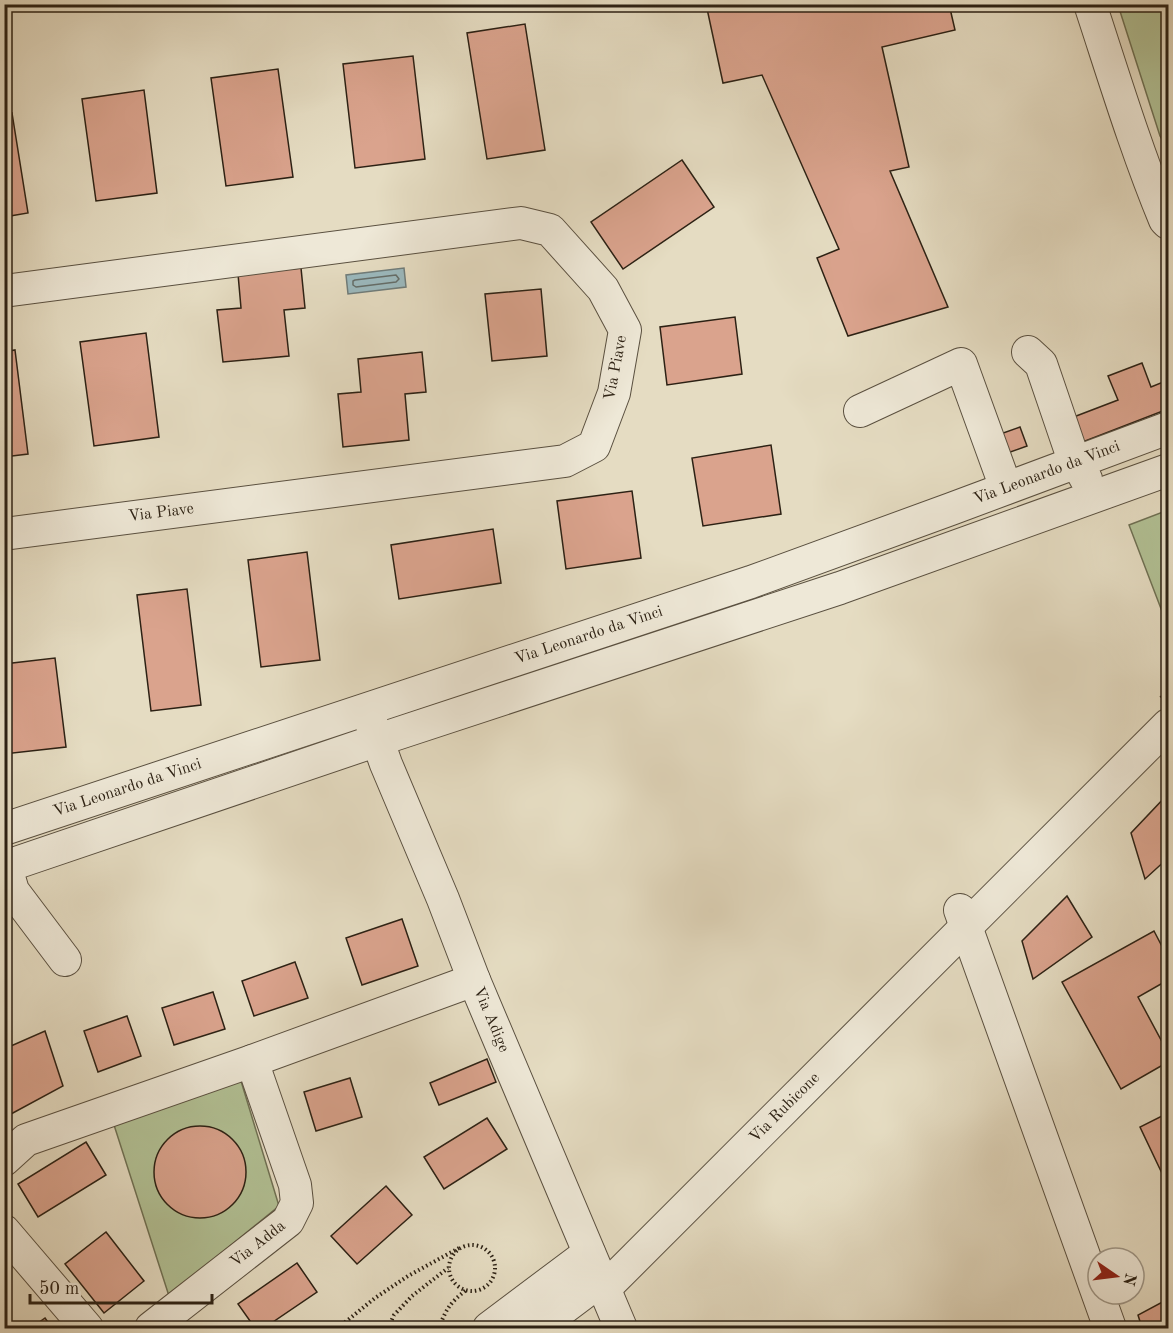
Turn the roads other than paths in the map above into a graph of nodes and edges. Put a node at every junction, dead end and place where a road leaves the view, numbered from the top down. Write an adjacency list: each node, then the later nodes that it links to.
1 (1090, 4): 2 (street)
2 (1168, 223)
3 (4, 291): 11 (street, Via Piave)
4 (1027, 350): 7 (street)
5 (860, 411): 9 (street)
6 (1168, 428): 7 (street, Via Leonardo da Vinci)
7 (1056, 469): 9 (street, Via Leonardo da Vinci); 10 (street); 12 (street)
8 (1168, 470): 10 (street, Via Leonardo da Vinci)
9 (1006, 488): 13 (street, Via Leonardo da Vinci)
10 (1113, 490): 12 (street, Via Leonardo da Vinci)
11 (4, 534)
12 (963, 557): 15 (street, Via Leonardo da Vinci)
13 (366, 710): 15 (street, Via Adige); 16 (street, Via Leonardo da Vinci)
14 (1168, 724): 18 (street, Via Rubicone)
15 (378, 740): 17 (street, Via Leonardo da Vinci); 20 (street, Via Adige)
16 (4, 829)
17 (5, 867): 19 (street)
18 (962, 917): 24 (street, Via Rubicone); 30 (street)
19 (65, 960)
20 (474, 980): 21 (street); 24 (street, Via Adige)
21 (252, 1061): 22 (street); 26 (street, Via Adda)
22 (4, 1160)
23 (4, 1231): 25 (street)
24 (598, 1274): 27 (street); 28 (street); 29 (street, Via Adige)
25 (87, 1329)
26 (151, 1329)
27 (489, 1329)
28 (537, 1329)
29 (621, 1329)
30 (1110, 1329)

